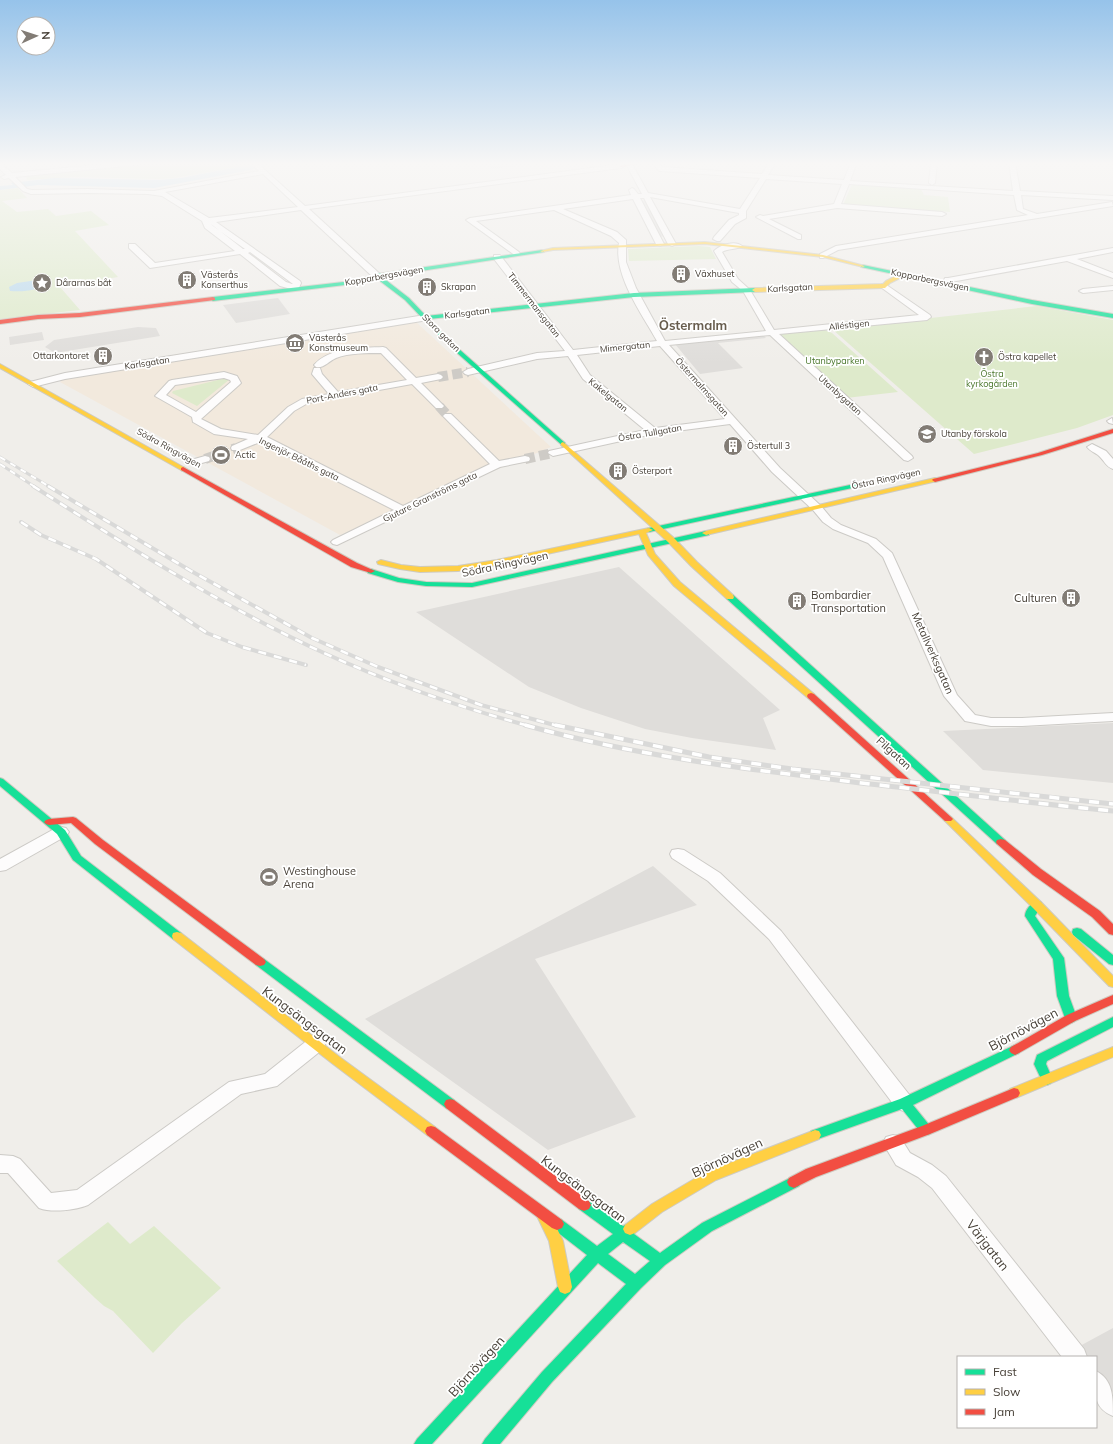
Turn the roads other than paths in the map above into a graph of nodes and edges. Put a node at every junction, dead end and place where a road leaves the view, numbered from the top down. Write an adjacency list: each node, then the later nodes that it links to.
1 (212, 229): 20 (street)
2 (223, 229): 18 (street)
3 (326, 229): 26 (street, Stora gatan)
4 (483, 229): 21 (street)
5 (603, 229): 15 (street)
6 (653, 229): 13 (street)
7 (664, 229): 14 (street)
8 (726, 229): 12 (street)
9 (784, 229): 11 (street)
10 (957, 229): 22 (street)
11 (798, 237)
12 (718, 239)
13 (660, 244): 14 (main road, Kopparbergsvägen); 15 (main road, Kopparbergsvägen)
14 (672, 244): 17 (main road, Kopparbergsvägen)
15 (622, 245): 21 (main road, Kopparbergsvägen); 36 (street, Östermalmsgatan)
16 (132, 246): 20 (street)
17 (738, 246): 22 (main road, Kopparbergsvägen); 34 (street, Utanbygatan)
18 (251, 250): 20 (street); 31 (street)
19 (1113, 250): 24 (street)
20 (241, 252): 31 (street)
21 (516, 254): 23 (main road, Kopparbergsvägen)
22 (823, 256): 25 (main road, Kopparbergsvägen)
23 (497, 257): 26 (main road, Kopparbergsvägen); 37 (street, Timmermansgatan)
24 (1070, 259): 27 (street); 29 (street)
25 (902, 275): 29 (main road, Kopparbergsvägen); 30 (main road)
26 (377, 276): 28 (main road, Kopparbergsvägen); 33 (main road, Stora gatan)
27 (1113, 276)
28 (353, 282): 31 (main road, Kopparbergsvägen); 33 (main road)
29 (946, 284): 39 (main road, Kopparbergsvägen)
30 (885, 286): 34 (main road, Karlsgatan); 43 (street, Alléstigen)
31 (296, 288): 38 (main road, Kopparbergsvägen)
32 (1113, 288): 35 (street)
33 (392, 290): 40 (main road, Stora gatan)
34 (746, 290): 36 (main road, Karlsgatan); 43 (street, Utanbygatan)
35 (1083, 291)
36 (634, 295): 37 (main road, Karlsgatan); 44 (street, Östermalmsgatan)
37 (534, 305): 40 (main road, Karlsgatan); 45 (street, Timmermansgatan)
38 (80, 315): 41 (main road, Kopparbergsvägen); 42 (main road, Kopparbergsvägen)
39 (1113, 316)
40 (425, 318): 47 (main road, Stora gatan); 51 (street, Karlsgatan)
41 (0, 322)
42 (0, 329)
43 (771, 332): 44 (street, Mimergatan); 67 (street, Utanbygatan)
44 (663, 344): 45 (street, Mimergatan); 59 (street, Östermalmsgatan)
45 (571, 353): 47 (street, Mimergatan); 60 (street, Kakelgatan)
46 (0, 366): 53 (main road, Södra Ringvägen)
47 (481, 370): 48 (street); 65 (main road, Stora gatan)
48 (468, 372)
49 (34, 373): 51 (main road)
50 (438, 377): 52 (street, Port-Anders gata)
51 (47, 380): 53 (street, Karlsgatan); 54 (main road)
52 (414, 381): 55 (street, Port-Anders gata); 55 (street); 56 (street)
53 (33, 384): 73 (main road, Södra Ringvägen)
54 (62, 389)
55 (335, 395): 62 (street, Port-Anders gata)
56 (439, 406)
57 (197, 416): 57 (street, Ingenjör Bååths gata); 62 (street, Ingenjör Bååths gata)
58 (448, 416): 71 (street)
59 (733, 422): 60 (street, Östra Tullgatan); 76 (street, Östermalmsgatan)
60 (653, 431): 65 (street, Östra Tullgatan)
61 (1113, 431): 78 (main road, Östra Ringvägen)
62 (260, 438): 64 (street, Port-Anders gata); 79 (street, Ingenjör Bååths gata)
63 (1092, 447): 72 (street)
64 (236, 448)
65 (568, 450): 66 (street); 77 (main road, Stora gatan)
66 (553, 453)
67 (908, 458)
68 (205, 459): 70 (street)
69 (525, 459): 71 (street, Gjutare Granströms gata)
70 (192, 461): 73 (main road); 74 (main road, Södra Ringvägen)
71 (497, 465): 79 (street, Gjutare Granströms gata)
72 (1113, 466)
73 (183, 468): 85 (main road, Södra Ringvägen)
74 (208, 470)
75 (875, 482): 76 (main road, Östra Ringvägen)
76 (803, 496): 78 (street, Östermalmsgatan); 80 (main road, Östra Ringvägen)
77 (628, 503): 80 (main road, Stora gatan); 84 (main road, Stora gatan)
78 (817, 508): 81 (main road, Östra Ringvägen); 97 (street, Metallverksgatan)
79 (402, 510): 83 (street, Gjutare Granströms gata)
80 (660, 531): 82 (main road, Pilgatan); 84 (main road); 84 (main road, Södra Ringvägen)
81 (691, 536): 82 (main road, Östra Ringvägen); 94 (main road)
82 (671, 540): 84 (main road, Södra Ringvägen); 94 (main road, Pilgatan)
83 (334, 541): 85 (main road); 86 (main road)
84 (649, 542): 87 (main road); 88 (main road, Södra Ringvägen); 92 (main road, Pilgatan); 95 (main road, Södra Ringvägen)
85 (324, 549): 96 (main road, Södra Ringvägen)
86 (350, 550)
87 (665, 550)
88 (602, 556): 90 (main road); 96 (main road, Södra Ringvägen)
89 (370, 558): 95 (main road, Södra Ringvägen)
90 (629, 560)
91 (645, 561): 92 (main road)
92 (657, 561): 105 (main road, Pilgatan)
93 (678, 561): 94 (main road)
94 (694, 564): 106 (main road, Pilgatan)
95 (488, 565): 96 (main road)
96 (426, 586)
97 (1113, 717)
98 (0, 781): 99 (main road, Kungsängsgatan)
99 (55, 827): 100 (main road, Kungsängsgatan); 102 (street); 104 (main road, Kungsängsgatan); 114 (main road, Kungsängsgatan)
100 (77, 839)
101 (678, 854): 117 (street)
102 (0, 866)
103 (126, 874): 104 (main road, Kungsängsgatan)
104 (184, 905): 122 (main road, Kungsängsgatan)
105 (1037, 905): 109 (main road); 110 (main road, Pilgatan); 112 (main road)
106 (1096, 914): 107 (main road); 108 (main road, Pilgatan)
107 (1113, 922)
108 (1113, 931)
109 (1113, 961)
110 (1113, 983)
111 (1113, 998): 112 (main road, Björnövägen)
112 (1071, 1018): 117 (main road, Björnövägen)
113 (1113, 1022): 116 (main road)
114 (316, 1044): 120 (street); 121 (main road, Kungsängsgatan)
115 (1113, 1052): 116 (main road)
116 (1047, 1080): 118 (main road)
117 (904, 1103): 118 (main road); 122 (main road, Björnövägen)
118 (926, 1130): 119 (main road)
119 (893, 1143): 124 (main road); 127 (street, Värjgatan)
120 (0, 1164)
121 (544, 1216): 123 (main road, Kungsängsgatan); 126 (main road, Kungsängsgatan)
122 (623, 1234): 123 (main road, Björnövägen); 124 (main road, Kungsängsgatan)
123 (597, 1254): 125 (main road, Kungsängsgatan); 126 (main road, Björnövägen)
124 (660, 1261): 125 (main road)
125 (636, 1283): 131 (main road)
126 (565, 1287): 130 (main road, Björnövägen)
127 (1075, 1356)
128 (1097, 1383): 129 (street)
129 (1113, 1404)
130 (422, 1444)
131 (490, 1444)

